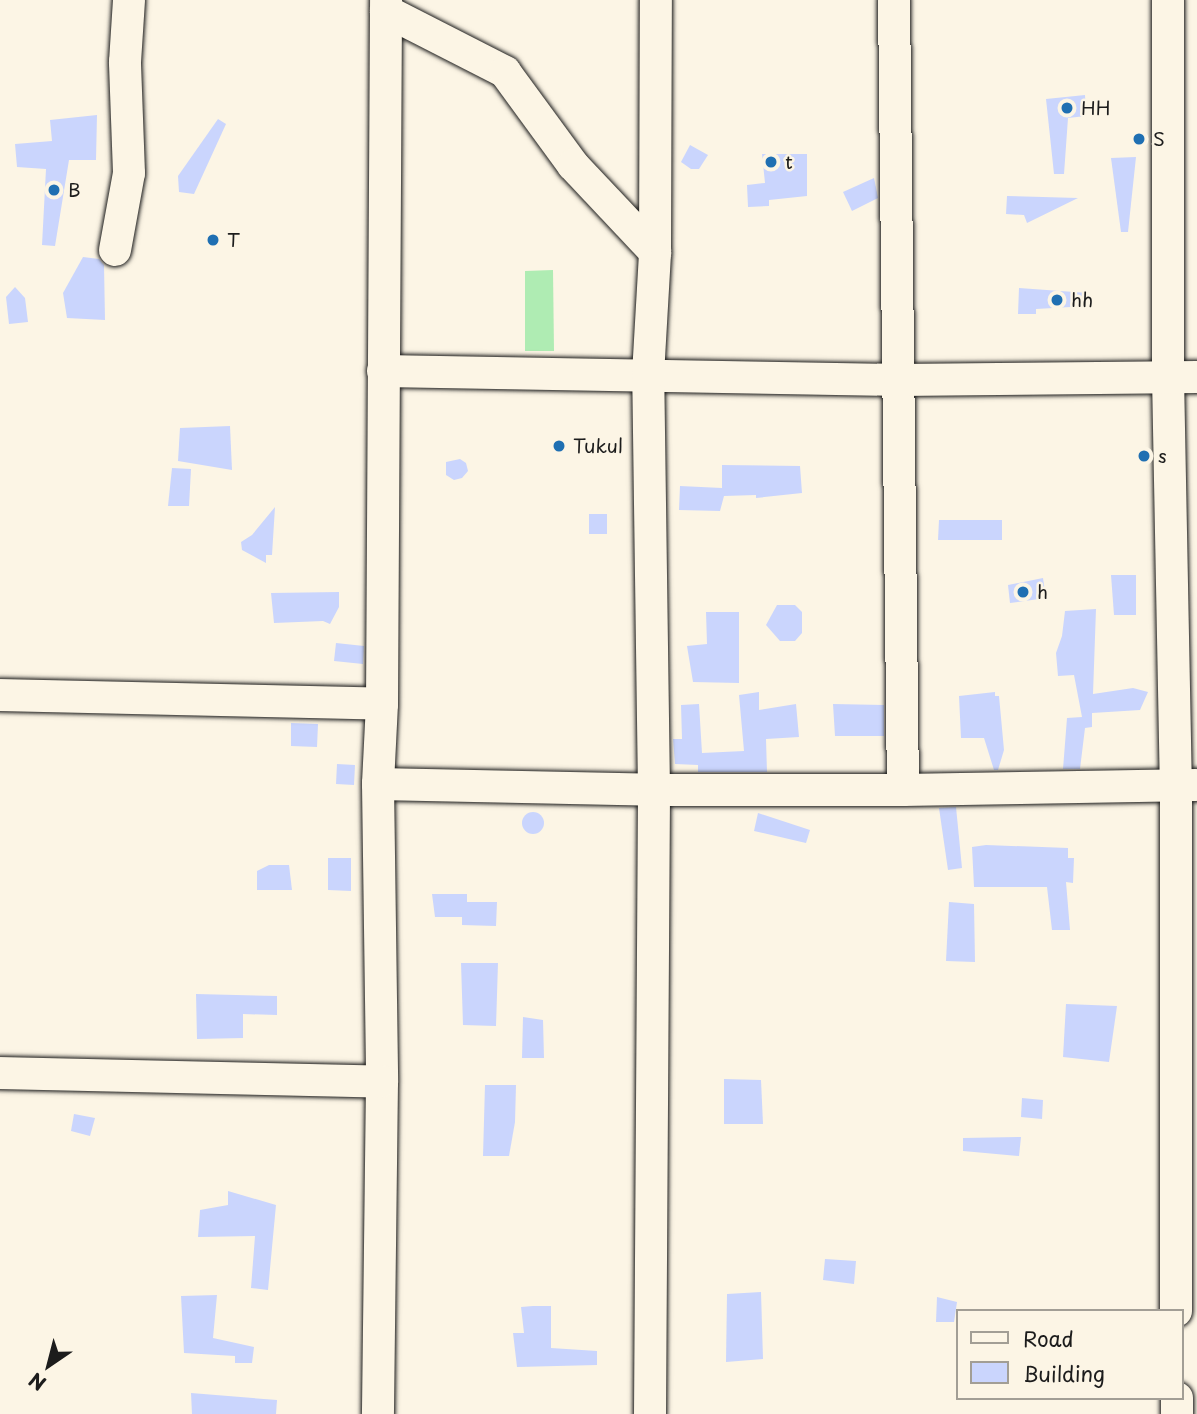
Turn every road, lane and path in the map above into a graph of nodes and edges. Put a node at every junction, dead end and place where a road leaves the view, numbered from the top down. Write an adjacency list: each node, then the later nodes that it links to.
1 (129, 0): 6 (street)
2 (656, 0): 7 (street)
3 (894, 0): 11 (street)
4 (1168, 0): 10 (street)
5 (386, 6): 7 (street); 8 (street)
6 (115, 250)
7 (655, 252): 9 (street)
8 (383, 371): 9 (street); 13 (street)
9 (648, 375): 11 (street); 16 (street)
10 (1182, 377): 11 (street); 15 (street)
11 (900, 380): 17 (street)
12 (0, 695): 13 (street)
13 (382, 704): 14 (street)
14 (378, 784): 16 (street); 19 (street)
15 (1186, 785): 17 (street); 20 (street)
16 (654, 790): 17 (street); 22 (street)
17 (903, 790)
18 (0, 1073): 19 (street)
19 (382, 1082): 21 (street)
20 (1177, 1309)
21 (378, 1414)
22 (650, 1414)

